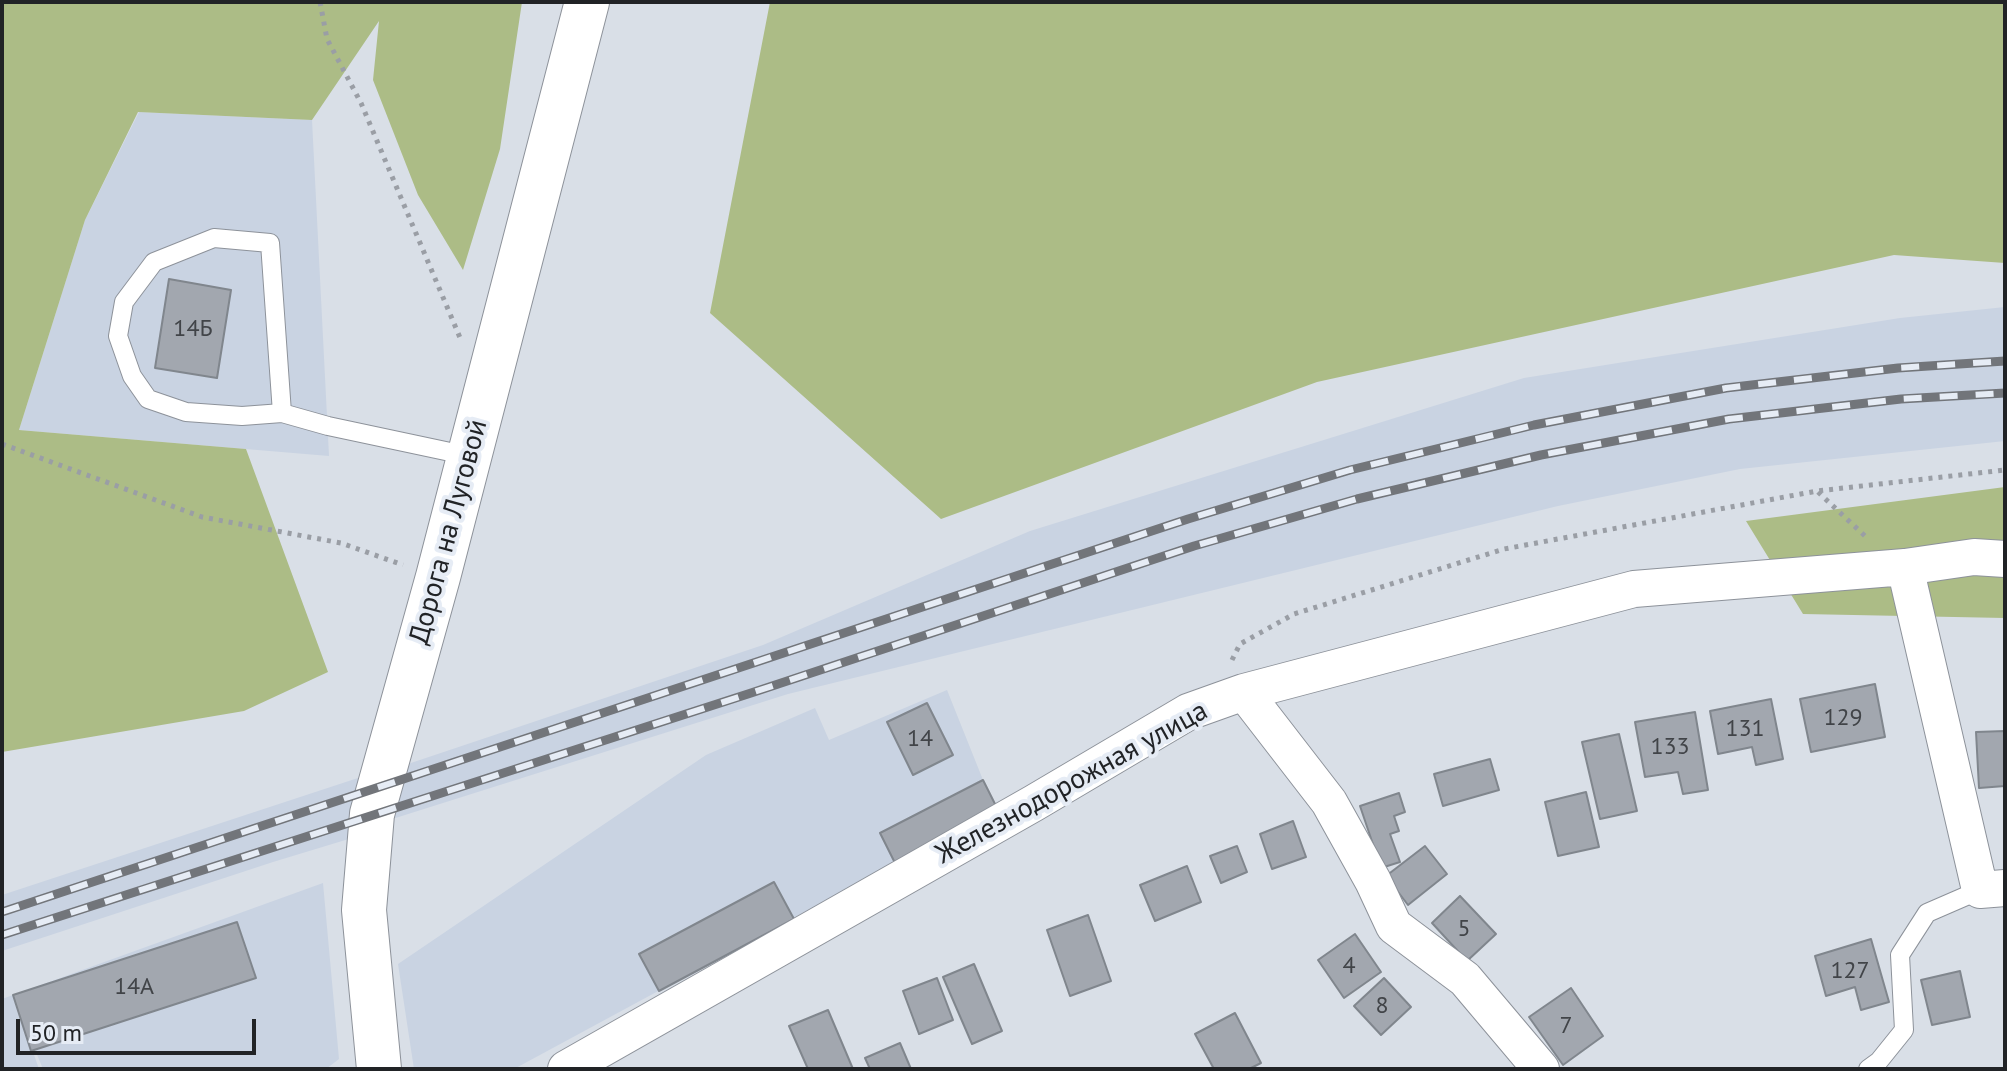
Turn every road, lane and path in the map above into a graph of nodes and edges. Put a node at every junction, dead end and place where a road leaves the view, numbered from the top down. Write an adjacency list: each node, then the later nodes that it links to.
1 (320, 2): 3 (path)
2 (587, 2): 3 (street, Дорога на Луговой)
3 (485, 396): 6 (street, Дорога на Луговой)
4 (282, 413): 4 (lane); 6 (lane)
5 (2, 444): 11 (path)
6 (469, 456): 11 (street, Дорога на Луговой)
7 (2005, 470): 8 (path)
8 (1817, 491): 10 (path); 13 (path)
9 (2005, 559): 10 (street, Железнодорожная улица)
10 (1905, 567): 12 (street, Железнодорожная улица); 14 (street)
11 (438, 577): 15 (street, Дорога на Луговой)
12 (1244, 692): 13 (street, Железнодорожная улица); 17 (street)
13 (1210, 704): 16 (street, Железнодорожная улица)
14 (1992, 889): 18 (lane)
15 (379, 1069)
16 (566, 1069)
17 (1541, 1069)
18 (1868, 1069)

